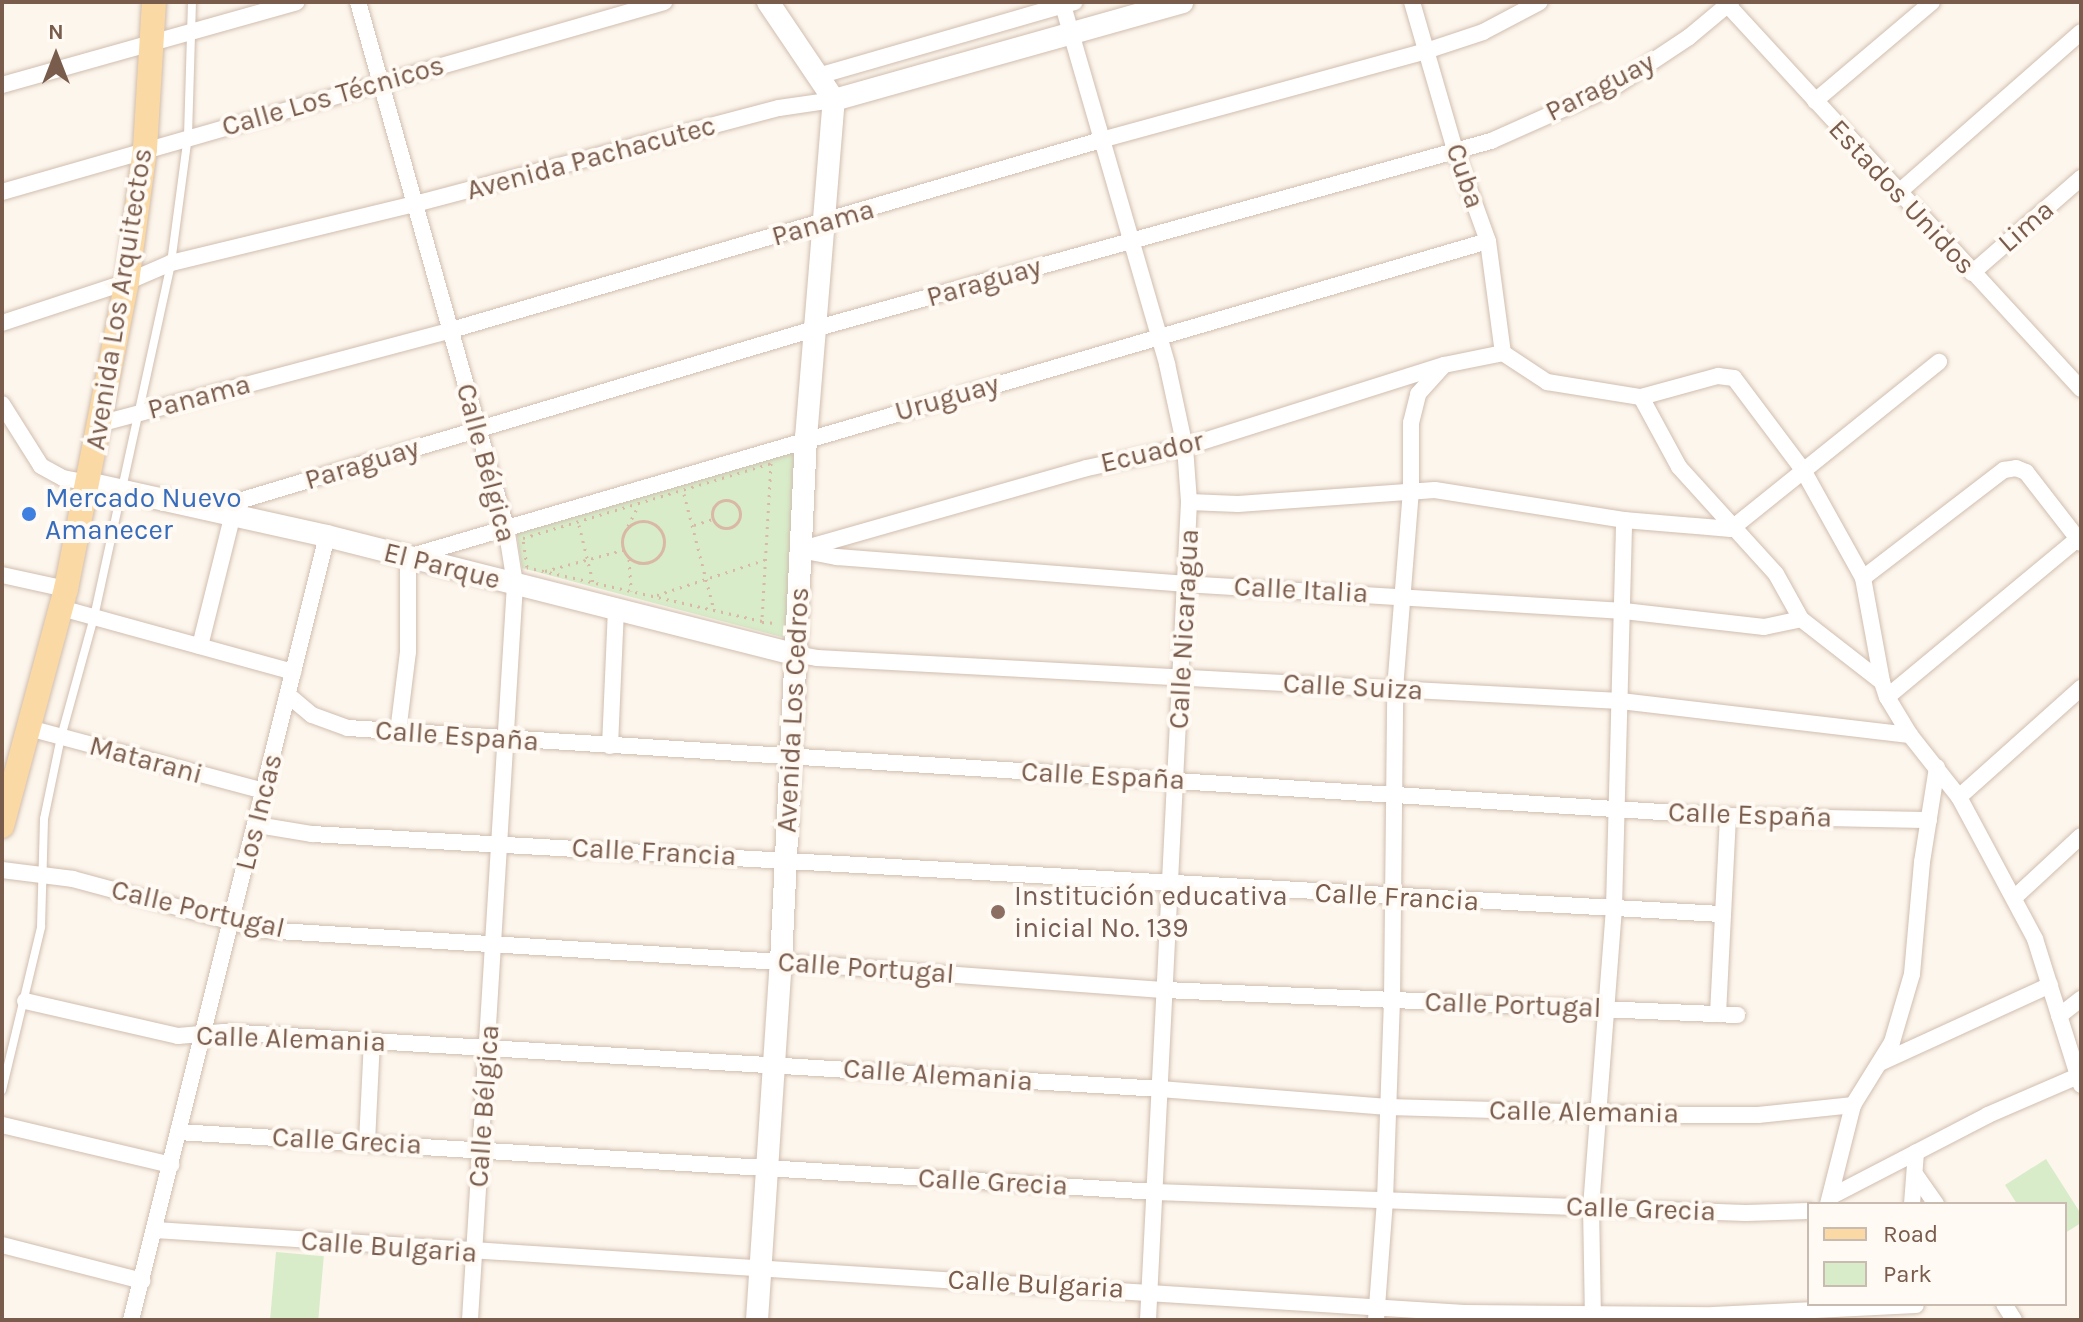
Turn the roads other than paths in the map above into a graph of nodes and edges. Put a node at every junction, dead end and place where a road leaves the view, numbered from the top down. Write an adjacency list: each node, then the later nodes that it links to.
1 (154, 2): 16 (main road, Avenida Los Arquitectos)
2 (192, 2): 13 (lane, Avenida Los Arquitectos)
3 (297, 2): 13 (street)
4 (358, 2): 19 (street, Calle Bélgica)
5 (664, 2): 19 (street, Calle Los Técnicos)
6 (768, 2): 18 (main road)
7 (1182, 2): 15 (main road, Avenida Pachacutec)
8 (1412, 2): 17 (street, Cuba)
9 (1540, 2): 17 (street, Panama)
10 (1932, 2): 22 (street)
11 (1066, 3): 15 (street, Calle Nicaragua); 18 (street)
12 (1728, 3): 22 (street, Estados Unidos); 26 (street, Paraguay)
13 (193, 32): 16 (street); 23 (lane, Avenida Los Arquitectos)
14 (2081, 32): 29 (street)
15 (1070, 33): 21 (main road, Avenida Pachacutec); 24 (street, Calle Nicaragua)
16 (152, 43): 20 (street); 25 (main road, Avenida Los Arquitectos)
17 (1426, 51): 24 (street, Panama); 26 (street, Cuba)
18 (818, 76): 21 (main road)
19 (382, 82): 23 (street, Calle Los Técnicos); 30 (street, Calle Bélgica)
20 (2, 85)
21 (834, 100): 30 (street, Avenida Pachacutec); 31 (main road, Avenida Los Cedros)
22 (1815, 101): 29 (street, Estados Unidos)
23 (188, 136): 25 (street, Calle Los Técnicos); 34 (lane, Avenida Los Arquitectos)
24 (1101, 140): 31 (street, Panama); 32 (street, Calle Nicaragua)
25 (145, 149): 28 (street, Calle Los Técnicos); 36 (main road, Avenida Los Arquitectos)
26 (1455, 150): 32 (street, Paraguay); 33 (street, Cuba)
27 (2081, 178): 35 (street, Lima)
28 (2, 192)
29 (1899, 192): 35 (street, Estados Unidos)
30 (415, 204): 34 (street, Avenida Pachacutec); 39 (street, Calle Bélgica)
31 (822, 224): 38 (main road, Avenida Los Cedros); 39 (street, Panama)
32 (1131, 239): 38 (street, Paraguay); 40 (street, Calle Nicaragua)
33 (1488, 241): 40 (street, Uruguay); 41 (street, Cuba)
34 (171, 263): 36 (street, Avenida Pachacutec); 47 (lane, Avenida Los Arquitectos)
35 (1972, 273): 44 (street, Estados Unidos)
36 (127, 282): 37 (street, Avenida Pachacutec); 48 (main road, Avenida Los Arquitectos)
37 (2, 323)
38 (814, 329): 49 (street, Paraguay); 50 (main road, Avenida Los Cedros)
39 (448, 331): 47 (street, Panama); 49 (street, Calle Bélgica)
40 (1159, 336): 50 (street, Uruguay); 51 (street, Calle Nicaragua)
41 (1503, 353): 43 (street, Ecuador); 45 (street)
42 (1939, 362): 52 (street)
43 (1444, 365): 51 (street, Ecuador); 55 (street)
44 (2079, 381)
45 (1641, 397): 52 (street); 60 (street)
46 (2, 404): 53 (street)
47 (136, 414): 48 (street, Panama); 54 (lane, Avenida Los Arquitectos)
48 (99, 424): 53 (main road, Avenida Los Arquitectos)
49 (478, 428): 57 (street, Paraguay); 59 (street, Calle Bélgica)
50 (806, 438): 59 (street, Uruguay); 63 (main road, Avenida Los Cedros)
51 (1185, 447): 56 (street, Calle Nicaragua); 63 (street, Ecuador)
52 (1803, 470): 60 (street); 66 (street)
53 (88, 483): 54 (main road, El Parque); 70 (main road, Avenida Los Arquitectos)
54 (121, 490): 57 (main road, El Parque); 73 (lane, Avenida Los Arquitectos)
55 (1411, 490): 56 (street); 58 (street); 69 (street)
56 (1189, 502): 68 (street, Calle Nicaragua)
57 (222, 512): 61 (main road, El Parque); 75 (street)
58 (1624, 520): 60 (street); 72 (street)
59 (506, 527): 64 (street, Uruguay); 67 (street, Calle Bélgica)
60 (1731, 529): 74 (street)
61 (327, 536): 64 (main road, El Parque); 77 (street, Los Incas)
62 (2080, 539): 66 (street); 81 (street)
63 (800, 550): 68 (street, Calle Italia); 76 (main road, Avenida Los Cedros)
64 (408, 557): 67 (main road, El Parque); 85 (street)
65 (2, 575): 70 (street)
66 (1863, 578): 81 (street)
67 (515, 584): 71 (main road, El Parque); 88 (street, Calle Bélgica)
68 (1184, 584): 69 (street, Calle Italia); 78 (street, Calle Nicaragua)
69 (1400, 595): 72 (street, Calle Italia); 80 (street)
70 (64, 599): 73 (street); 84 (main road, Avenida Los Arquitectos)
71 (626, 604): 76 (main road, El Parque); 89 (street)
72 (1624, 611): 74 (street, Calle Italia); 83 (street)
73 (94, 617): 75 (street); 87 (lane, Avenida Los Arquitectos)
74 (1801, 619): 81 (street)
75 (200, 646): 77 (street)
76 (795, 654): 78 (street, Calle Suiza); 90 (main road, Avenida Los Cedros)
77 (293, 672): 82 (street, Los Incas)
78 (1181, 678): 80 (street, Calle Suiza); 92 (street, Calle Nicaragua)
79 (2081, 688): 95 (street)
80 (1395, 689): 83 (street, Calle Suiza); 94 (street)
81 (1885, 690): 86 (street)
82 (288, 695): 85 (street, Calle España); 93 (street, Los Incas)
83 (1620, 701): 86 (street, Calle Suiza); 96 (street)
84 (29, 728): 87 (street, Matarani); 100 (main road, Avenida Los Arquitectos)
85 (398, 732): 88 (street, Calle España)
86 (1910, 735): 91 (street)
87 (61, 737): 93 (street, Matarani); 105 (lane, Avenida Los Arquitectos)
88 (506, 740): 89 (street, Calle España); 102 (street, Calle Bélgica)
89 (610, 746): 90 (street, Calle España)
90 (790, 758): 92 (street, Calle España); 103 (main road, Avenida Los Cedros)
91 (1937, 767): 95 (street); 98 (street)
92 (1176, 780): 94 (street, Calle España); 106 (street, Calle Nicaragua)
93 (264, 791): 99 (street, Los Incas)
94 (1395, 795): 96 (street, Calle España); 107 (street)
95 (1959, 797): 108 (street)
96 (1616, 809): 97 (street, Calle España); 109 (street)
97 (1728, 816): 98 (street, Calle España); 110 (street)
98 (1929, 820): 126 (street)
99 (257, 825): 102 (street, Calle Francia); 111 (street, Los Incas)
100 (2, 826)
101 (2081, 836): 108 (street)
102 (500, 843): 103 (street, Calle Francia); 112 (street, Calle Bélgica)
103 (785, 859): 106 (street, Calle Francia); 113 (main road, Avenida Los Cedros)
104 (2, 870): 105 (street, Calle Portugal)
105 (43, 875): 111 (street, Calle Portugal); 118 (lane, Avenida Los Arquitectos)
106 (1170, 885): 107 (street, Calle Francia); 115 (street, Calle Nicaragua)
107 (1394, 897): 109 (street, Calle Francia); 117 (street)
108 (2014, 898): 114 (street)
109 (1614, 908): 110 (street, Calle Francia); 119 (street)
110 (1723, 914): 120 (street)
111 (231, 922): 112 (street, Calle Portugal); 123 (street, Los Incas)
112 (494, 946): 113 (street, Calle Portugal); 125 (street, Calle Bélgica)
113 (781, 962): 115 (street, Calle Portugal); 127 (main road, Avenida Los Cedros)
114 (2050, 985): 122 (street); 126 (street)
115 (1165, 990): 117 (street, Calle Portugal); 129 (street, Calle Nicaragua)
116 (2081, 999): 122 (street)
117 (1392, 1000): 119 (street, Calle Portugal); 132 (street)
118 (25, 1001): 123 (street, Calle Alemania); 130 (lane, Avenida Los Arquitectos)
119 (1608, 1009): 120 (street, Calle Portugal); 133 (street)
120 (1718, 1014): 121 (street, Calle Portugal)
121 (1737, 1015)
122 (2059, 1016): 128 (street)
123 (204, 1033): 124 (street, Calle Alemania); 135 (street, Los Incas)
124 (372, 1041): 125 (street, Calle Alemania); 136 (street)
125 (488, 1048): 127 (street, Calle Alemania); 137 (street, Calle Bélgica)
126 (1878, 1064): 131 (street)
127 (773, 1065): 129 (street, Calle Alemania); 140 (main road, Avenida Los Cedros)
128 (2080, 1080): 138 (street)
129 (1160, 1089): 132 (street, Calle Alemania); 142 (street, Calle Nicaragua)
130 (2, 1090)
131 (1853, 1105): 133 (street, Calle Alemania); 144 (street)
132 (1388, 1107): 133 (street, Calle Alemania); 143 (street)
133 (1599, 1113): 147 (street)
134 (2, 1125): 139 (street)
135 (178, 1132): 136 (street, Calle Grecia); 139 (street, Los Incas)
136 (367, 1142): 137 (street, Calle Grecia)
137 (481, 1149): 140 (street, Calle Grecia); 151 (street, Calle Bélgica)
138 (1916, 1152): 141 (street); 144 (street)
139 (171, 1165): 149 (street, Los Incas)
140 (766, 1169): 142 (street, Calle Grecia); 152 (main road, Avenida Los Cedros)
141 (1915, 1174): 145 (street); 146 (street)
142 (1155, 1192): 143 (street, Calle Grecia); 154 (street, Calle Nicaragua)
143 (1385, 1200): 147 (street, Calle Grecia); 157 (street)
144 (1829, 1201)
145 (1912, 1202)
146 (1935, 1202)
147 (1591, 1207): 148 (street, Calle Grecia); 158 (street)
148 (1807, 1211)
149 (155, 1230): 151 (street, Calle Bulgaria); 153 (street, Los Incas)
150 (2, 1245): 153 (street)
151 (475, 1253): 152 (street, Calle Bulgaria); 160 (street, Calle Bélgica)
152 (759, 1268): 154 (street, Calle Bulgaria); 161 (main road, Avenida Los Cedros)
153 (142, 1281): 159 (street, Los Incas)
154 (1149, 1291): 157 (street, Calle Bulgaria); 162 (street, Calle Nicaragua)
155 (1812, 1307): 156 (street, Calle Bulgaria); 158 (street, Calle Bulgaria)
156 (1918, 1310)
157 (1377, 1313): 158 (street, Calle Bulgaria)
158 (1593, 1317)
159 (131, 1320)
160 (470, 1320)
161 (757, 1320)
162 (1148, 1320)

